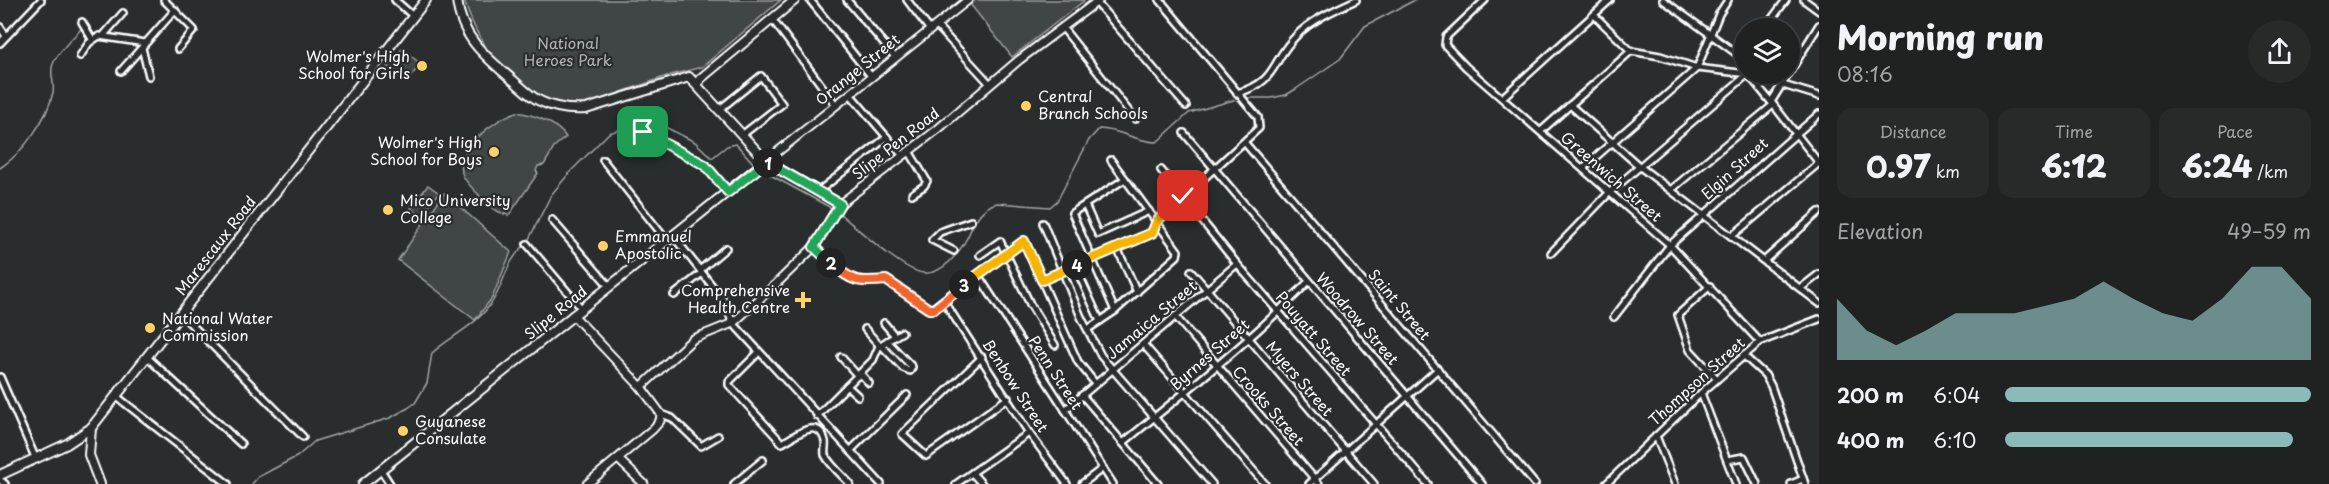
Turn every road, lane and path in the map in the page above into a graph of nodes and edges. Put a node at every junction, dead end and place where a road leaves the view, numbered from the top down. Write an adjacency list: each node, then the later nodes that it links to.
1 (41, 0): 33 (street)
2 (164, 0): 20 (street)
3 (395, 0): 24 (street)
4 (426, 0): 24 (main road, Marescaux Road)
5 (457, 0): 48 (main road)
6 (795, 0): 26 (main road)
7 (810, 0): 47 (street)
8 (847, 0): 42 (street)
9 (907, 0): 31 (street)
10 (1161, 0): 53 (street)
11 (1356, 0): 53 (street)
12 (1485, 0): 56 (street, Greenwich Street)
13 (1610, 0): 23 (street)
14 (1663, 0): 32 (street)
15 (1728, 0): 32 (street)
16 (1786, 0): 25 (street)
17 (1804, 0): 21 (street)
18 (964, 1): 31 (street, Orange Street)
19 (1097, 1): 30 (street, Slipe Pen Road); 60 (street)
20 (175, 10): 37 (street); 38 (street)
21 (1819, 12)
22 (123, 14): 34 (street)
23 (1594, 15): 39 (street); 56 (street)
24 (413, 16): 130 (main road, Marescaux Road)
25 (1772, 18)
26 (772, 19): 48 (main road); 58 (street)
27 (82, 22): 35 (street)
28 (1819, 25): 52 (street)
29 (0, 27): 33 (street)
30 (1062, 27): 49 (street, Slipe Pen Road); 63 (street)
31 (934, 28): 42 (street, Orange Street); 49 (street)
32 (1711, 34): 40 (street); 43 (street)
33 (6, 36): 36 (street)
34 (103, 36): 35 (street); 37 (street)
35 (92, 39): 41 (street)
36 (0, 43)
37 (143, 46): 44 (street); 46 (street)
38 (178, 49)
39 (1631, 51): 43 (street); 59 (street)
40 (1734, 52)
41 (80, 56)
42 (895, 57): 47 (street, Orange Street)
43 (1697, 68): 45 (street); 70 (street)
44 (121, 71)
45 (1734, 72)
46 (149, 76)
47 (871, 76): 54 (street, Orange Street)
48 (698, 84): 61 (main road)
49 (990, 84): 72 (street, Slipe Pen Road)
50 (1736, 84): 77 (street)
51 (1756, 84): 57 (street)
52 (1783, 85): 55 (street); 57 (street)
53 (1237, 93): 71 (street)
54 (850, 94): 58 (street, Orange Street); 69 (street)
55 (1819, 96)
56 (1503, 97): 64 (street, Greenwich Street)
57 (1772, 104): 67 (street); 82 (street)
58 (836, 105): 75 (street, Orange Street)
59 (1570, 105): 64 (street); 70 (street, Greenwich Street)
60 (1186, 106)
61 (720, 110): 68 (main road); 68 (street)
62 (1819, 114): 67 (street, Elgin Street)
63 (1135, 119)
64 (1541, 131): 78 (street, Greenwich Street)
65 (643, 132): 84 (street)
66 (1184, 133): 80 (street, Woodrow Street)
67 (1794, 133): 76 (street); 92 (street, Elgin Street)
68 (742, 135): 75 (main road)
69 (886, 137): 72 (street); 83 (street)
70 (1612, 142): 77 (street, Greenwich Street); 78 (street)
71 (1245, 143): 80 (street); 157 (street, Saint Street)
72 (906, 154): 86 (street); 88 (street, Slipe Pen Road)
73 (603, 160): 98 (street)
74 (1111, 160): 81 (street)
75 (766, 162): 83 (street); 84 (main road, Slipe Road)
76 (1819, 163): 97 (street)
77 (1639, 166): 82 (street, Greenwich Street); 85 (street)
78 (1583, 168): 85 (street, Greenwich Street)
79 (1161, 170): 87 (street, Pouyatt Street)
80 (1214, 171): 87 (street); 118 (street, Woodrow Street)
81 (1125, 179): 89 (street); 90 (street)
82 (1672, 189): 92 (street, Greenwich Street)
83 (819, 191): 88 (street)
84 (728, 192): 98 (main road, Slipe Road)
85 (1610, 192): 100 (street, Greenwich Street); 106 (street)
86 (912, 194)
87 (1183, 196): 95 (street); 110 (street, Pouyatt Street)
88 (840, 204): 101 (street, Slipe Pen Road)
89 (1085, 205): 90 (street); 108 (street)
90 (1149, 212): 95 (street)
91 (1819, 212): 109 (street)
92 (1702, 215): 97 (street, Greenwich Street); 100 (street, Elgin Street)
93 (552, 220): 120 (street)
94 (971, 221): 104 (street)
95 (1157, 221): 103 (street); 123 (street)
96 (1043, 223): 114 (street)
97 (1732, 236): 109 (street, Greenwich Street)
98 (671, 239): 113 (street); 120 (main road, Slipe Road)
99 (527, 244): 127 (street)
100 (1670, 244): 119 (street, Greenwich Street); 133 (street, Elgin Street)
101 (814, 247): 125 (street); 136 (street, Slipe Pen Road)
102 (726, 248): 113 (street)
103 (1117, 248): 108 (street); 123 (street)
104 (954, 251)
105 (1006, 251): 107 (street); 116 (street); 117 (street); 147 (street)
106 (1551, 253)
107 (980, 255)
108 (1090, 260): 111 (street); 128 (street)
109 (1764, 261): 121 (street, Greenwich Street)
110 (1237, 264): 122 (street, Jamaica Street); 129 (street, Pouyatt Street)
111 (1075, 266): 114 (street); 135 (street)
112 (1191, 271): 122 (street, Myers Street)
113 (701, 272): 124 (street); 136 (street)
114 (1063, 272): 117 (street); 139 (street)
115 (1819, 274): 121 (street)
116 (978, 275): 125 (street); 173 (street, Penn Street)
117 (1042, 280): 162 (street)
118 (1309, 281): 129 (street, Byrnes Street); 171 (street, Woodrow Street)
119 (1710, 286): 144 (street, Greenwich Street); 160 (street)
120 (610, 287): 127 (main road, Slipe Road)
121 (1801, 288): 126 (street, Greenwich Street)
122 (1206, 290): 132 (street, Jamaica Street); 142 (street, Myers Street)
123 (1137, 292): 128 (street)
124 (674, 295)
125 (944, 301): 152 (street, Benbow Street)
126 (1819, 303)
127 (582, 309): 131 (main road, Slipe Road)
128 (1114, 311): 135 (street)
129 (1279, 312): 142 (street, Byrnes Street); 177 (street, Pouyatt Street)
130 (181, 314): 150 (main road, Marescaux Road); 184 (street)
131 (573, 315): 164 (street); 196 (main road, Slipe Road)
132 (1175, 316): 145 (street, Jamaica Street); 155 (street, Crooks Street)
133 (1614, 318)
134 (1819, 319): 144 (street, Thompson Street)
135 (1100, 321): 139 (street)
136 (733, 323): 148 (street); 164 (street, Slipe Pen Road)
137 (884, 323): 141 (street)
138 (865, 329): 146 (street)
139 (1088, 329): 156 (street)
140 (902, 332): 141 (street)
141 (895, 336): 143 (street)
142 (1247, 339): 155 (street, Byrnes Street); 189 (street, Myers Street)
143 (887, 341): 146 (street); 153 (street)
144 (1760, 342): 149 (street, Thompson Street)
145 (1143, 344): 156 (street, Jamaica Street); 165 (street)
146 (881, 345): 154 (street); 158 (street)
147 (1055, 345)
148 (759, 352): 175 (street); 181 (street)
149 (1743, 355): 160 (street, Thompson Street); 201 (street)
150 (147, 357): 169 (main road, Marescaux Road); 187 (street)
151 (841, 357): 158 (street)
152 (982, 357): 172 (street, Benbow Street); 172 (street)
153 (904, 358): 154 (street); 154 (street)
154 (898, 363)
155 (1217, 364): 165 (street, Byrnes Street); 199 (street, Crooks Street)
156 (1112, 369): 162 (street, Jamaica Street); 176 (street)
157 (1438, 369): 171 (street); 226 (street, Saint Street)
158 (859, 374): 161 (street); 163 (street)
159 (0, 377): 191 (street)
160 (1717, 379): 166 (street, Thompson Street)
161 (869, 383)
162 (1095, 384): 168 (street, Jamaica Street)
163 (847, 386): 170 (street); 175 (street)
164 (641, 387): 174 (street)
165 (1185, 392): 176 (street, Byrnes Street); 220 (street)
166 (1701, 393): 183 (street, Thompson Street); 194 (street)
167 (907, 395): 188 (street)
168 (1082, 395): 173 (street, Jamaica Street); 185 (street)
169 (116, 396): 179 (main road, Marescaux Road); 205 (street)
170 (858, 396)
171 (1407, 396): 177 (street); 225 (street, Woodrow Street)
172 (1008, 398): 180 (street, Benbow Street)
173 (1065, 410): 195 (street, Penn Street)
174 (661, 414): 182 (street); 192 (street)
175 (817, 416): 178 (street)
176 (1155, 417): 185 (street, Byrnes Street); 219 (street)
177 (1377, 426): 189 (street); 224 (street, Pouyatt Street)
178 (827, 427): 181 (street); 188 (street)
179 (91, 428): 186 (main road, Marescaux Road); 190 (main road)
180 (1029, 433): 197 (street); 215 (street, Benbow Street)
181 (821, 434): 211 (street)
182 (718, 435)
183 (1656, 436): 202 (street, Thompson Street); 227 (street)
184 (303, 437)
185 (1123, 443): 218 (street)
186 (67, 444): 190 (main road); 191 (main road, Marescaux Road)
187 (241, 444)
188 (850, 451): 212 (street)
189 (1346, 451): 199 (street); 223 (street, Myers Street)
190 (89, 455): 204 (main road)
191 (35, 457): 198 (main road, Marescaux Road)
192 (618, 459): 208 (street); 209 (street)
193 (763, 460): 210 (street)
194 (1727, 460): 228 (street); 229 (street)
195 (1103, 468): 216 (street); 217 (street, Penn Street)
196 (381, 470): 206 (main road, Slipe Road); 207 (street)
197 (972, 473): 213 (street); 214 (street)
198 (0, 475)
199 (1315, 479): 221 (street); 222 (street, Crooks Street)
200 (0, 480): 203 (street)
201 (1804, 482): 230 (street)
202 (1608, 483)
203 (5, 484)
204 (100, 484)
205 (228, 484)
206 (363, 484)
207 (390, 484)
208 (587, 484)
209 (645, 484)
210 (734, 484)
211 (850, 484)
212 (881, 484)
213 (956, 484)
214 (981, 484)
215 (1067, 484)
216 (1083, 484)
217 (1113, 484)
218 (1158, 484)
219 (1212, 484)
220 (1265, 484)
221 (1309, 484)
222 (1320, 484)
223 (1374, 484)
224 (1428, 484)
225 (1482, 484)
226 (1535, 484)
227 (1675, 484)
228 (1736, 484)
229 (1757, 484)
230 (1791, 484)

